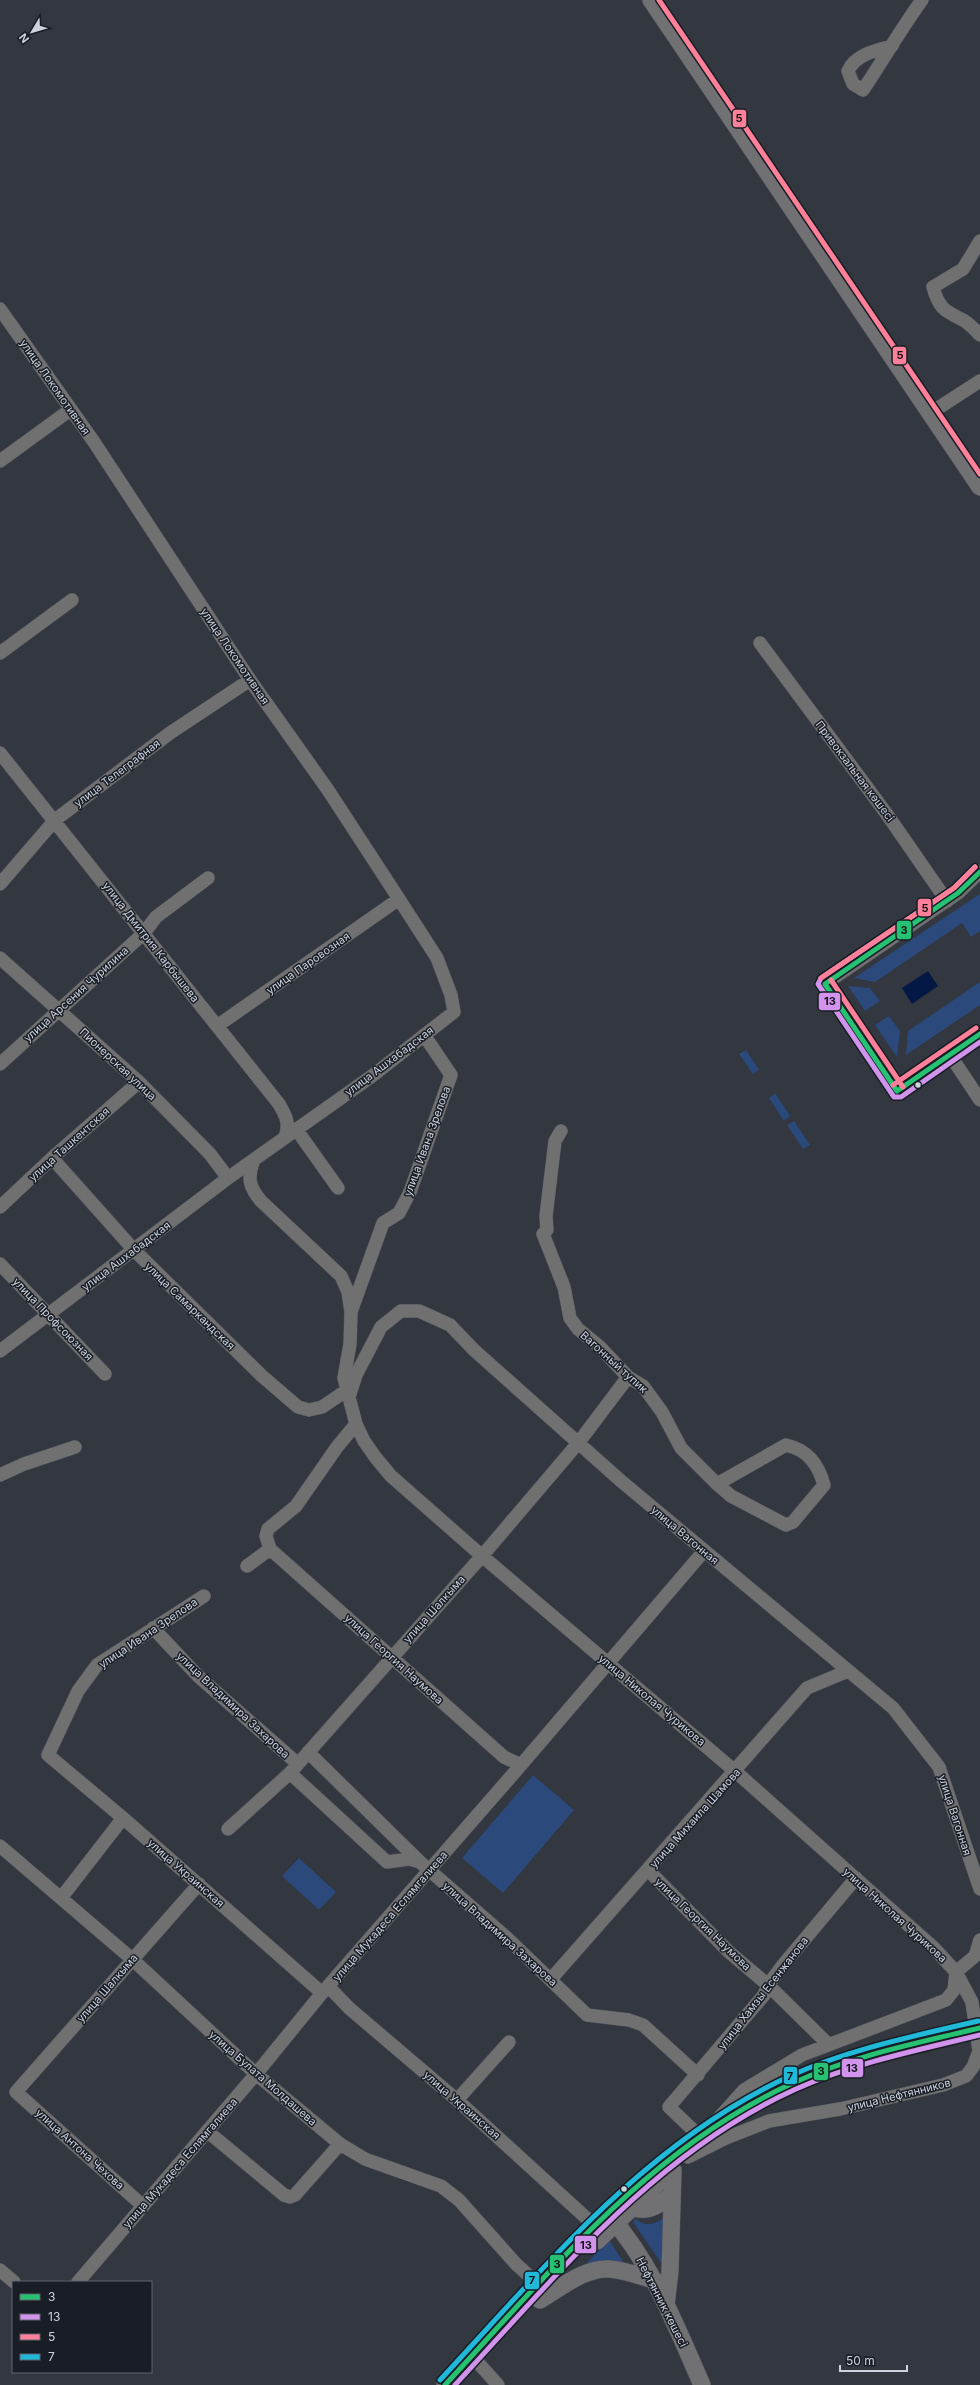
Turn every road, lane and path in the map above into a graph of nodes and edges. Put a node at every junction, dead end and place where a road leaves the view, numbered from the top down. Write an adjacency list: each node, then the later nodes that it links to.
1 (651, 0): 9 (main road)
2 (922, 0): 3 (street)
3 (892, 46)
4 (980, 242): 6 (street)
5 (0, 309): 8 (street, улица Локомотивная)
6 (980, 335)
7 (980, 381): 9 (street)
8 (70, 410): 10 (street); 15 (street, улица Локомотивная)
9 (930, 414): 11 (main road)
10 (0, 461)
11 (980, 487)
12 (72, 600): 14 (street)
13 (760, 643): 22 (street, Привокзальная көшесі)
14 (0, 653)
15 (250, 680): 17 (street, улица Телеграфная); 21 (street, улица Локомотивная)
16 (0, 753): 17 (street, улица Дмитрия Карбышева)
17 (55, 820): 20 (street, улица Телеграфная); 23 (street, улица Дмитрия Карбышева)
18 (980, 872): 22 (street)
19 (208, 878): 23 (street, улица Арсения Чурилина)
20 (0, 884)
21 (400, 899): 26 (street, улица Локомотивная); 27 (street, улица Паровозная)
22 (947, 901): 30 (street)
23 (144, 934): 25 (street, улица Арсения Чурилина); 27 (street, улица Дмитрия Карбышева)
24 (0, 958): 25 (street, Пионерская улица)
25 (58, 1009): 31 (street, улица Арсения Чурилина); 32 (street, Пионерская улица)
26 (454, 1012): 29 (street, улица Ашхабадская)
27 (217, 1026): 36 (street, улица Дмитрия Карбышева)
28 (980, 1034): 30 (street)
29 (424, 1035): 34 (street, улица Ашхабадская); 44 (street, улица Ивана Зрелова)
30 (950, 1055): 33 (street)
31 (0, 1064)
32 (139, 1082): 37 (street, улица Ташкентская); 39 (street, Пионерская улица)
33 (980, 1100)
34 (296, 1129): 36 (street, улица Ашхабадская); 40 (street)
35 (561, 1131): 48 (street, Вагонный тупик)
36 (285, 1137): 38 (street, улица Ашхабадская)
37 (52, 1158): 41 (street, улица Ташкентская); 42 (street, улица Самаркандская)
38 (253, 1162): 39 (street, улица Ашхабадская); 44 (street, улица Ивана Зрелова)
39 (228, 1178): 42 (street, улица Ашхабадская)
40 (338, 1188)
41 (0, 1207)
42 (134, 1250): 45 (street, улица Ашхабадская); 49 (street, улица Самаркандская)
43 (0, 1264): 45 (street, улица Профсоюзная)
44 (351, 1312): 49 (street, улица Ивана Зрелова)
45 (49, 1315): 46 (street, улица Ашхабадская); 47 (street, улица Профсоюзная)
46 (0, 1351)
47 (105, 1374)
48 (628, 1377): 51 (street, улица Шалкыма); 54 (street, Вагонный тупик)
49 (348, 1395): 50 (street, улица Ивана Зрелова); 51 (street, улица Вагонная)
50 (356, 1424): 55 (street); 57 (street, улица Николая Чурикова)
51 (579, 1442): 56 (street, улица Вагонная); 57 (street, улица Шалкыма)
52 (74, 1447): 53 (street)
53 (0, 1475)
54 (717, 1484): 54 (street, Вагонный тупик)
55 (270, 1549): 58 (street); 61 (street, улица Георгия Наумова)
56 (704, 1551): 62 (street, улица Мукадеса Еслямгалиева); 63 (street, улица Вагонная)
57 (482, 1556): 61 (street, улица Шалкыма); 62 (street, улица Николая Чурикова)
58 (247, 1566)
59 (204, 1596): 60 (street, улица Ивана Зрелова)
60 (153, 1628): 65 (street, улица Ивана Зрелова); 67 (street, улица Владимира Захарова)
61 (391, 1656): 64 (street, улица Шалкыма); 66 (street, улица Георгия Наумова)
62 (608, 1663): 66 (street, улица Мукадеса Еслямгалиева); 68 (street, улица Николая Чурикова)
63 (848, 1671): 68 (street, улица Михаила Шамова); 76 (street, улица Вагонная)
64 (308, 1752): 67 (street, улица Шалкыма); 72 (street)
65 (48, 1755): 69 (street, улица Украинская)
66 (521, 1765): 72 (street, улица Мукадеса Еслямгалиева)
67 (294, 1768): 70 (street, улица Шалкыма); 72 (street, улица Владимира Захарова)
68 (736, 1772): 73 (street, улица Михаила Шамова); 74 (street, улица Николая Чурикова)
69 (123, 1818): 75 (street, улица Украинская); 77 (street)
70 (228, 1829)
71 (0, 1846): 77 (street, улица Булата Молдашева)
72 (425, 1866): 81 (street, улица Владимира Захарова); 83 (street, улица Мукадеса Еслямгалиева)
73 (648, 1870): 81 (street, улица Михаила Шамова); 82 (street, улица Георгия Наумова)
74 (856, 1878): 80 (street, улица Николая Чурикова); 82 (street, улица Хамзы Есенжанова)
75 (199, 1884): 79 (street, улица Шалкыма); 83 (street, улица Украинская)
76 (980, 1889)
77 (60, 1898): 79 (street, улица Булата Молдашева)
78 (980, 1940): 80 (street)
79 (132, 1960): 91 (street, улица Булата Молдашева); 93 (street, улица Шалкыма)
80 (956, 1972): 84 (street); 85 (street, улица Нефтянников)
81 (551, 1979): 92 (street, улица Владимира Захарова)
82 (768, 1985): 90 (street, улица Георгия Наумова); 92 (street, улица Хамзы Есенжанова)
83 (324, 1989): 91 (street, улица Мукадеса Еслямгалиева); 94 (street, улица Украинская)
84 (946, 2000): 85 (street); 90 (street)
85 (976, 2001): 98 (street, улица Нефтянников)
86 (980, 2028): 89 (main road, bridge)
87 (980, 2039): 89 (main road)
88 (509, 2042): 94 (street)
89 (943, 2043): 96 (main road); 98 (main road)
90 (828, 2044): 96 (street)
91 (256, 2074): 95 (street, улица Мукадеса Еслямгалиева); 97 (street, улица Булата Молдашева)
92 (698, 2075): 96 (street, улица Хамзы Есенжанова)
93 (16, 2092): 102 (street, улица Антона Чехова)
94 (457, 2100): 104 (street, улица Украинская)
95 (207, 2131): 97 (street); 102 (street, улица Мукадеса Еслямгалиева)
96 (703, 2132): 101 (main road)
97 (340, 2144): 109 (street, улица Булата Молдашева)
98 (688, 2157): 99 (main road)
99 (672, 2170): 100 (main road); 101 (main road)
100 (671, 2195): 101 (main road); 110 (main road)
101 (627, 2204): 103 (main road)
102 (143, 2206): 108 (street, улица Мукадеса Еслямгалиева)
103 (612, 2218): 104 (main road); 106 (main road, Нефтянник көшесі); 109 (main road)
104 (595, 2226): 109 (main road)
105 (0, 2270): 107 (street)
106 (654, 2280): 109 (main road); 110 (main road, Нефтянник көшесі)
107 (13, 2281)
108 (79, 2281)
109 (539, 2293): 111 (main road)
110 (666, 2305): 115 (main road, Нефтянник көшесі)
111 (475, 2360): 112 (main road); 113 (main road); 114 (street)
112 (444, 2385)
113 (458, 2385)
114 (498, 2385)
115 (702, 2385)

